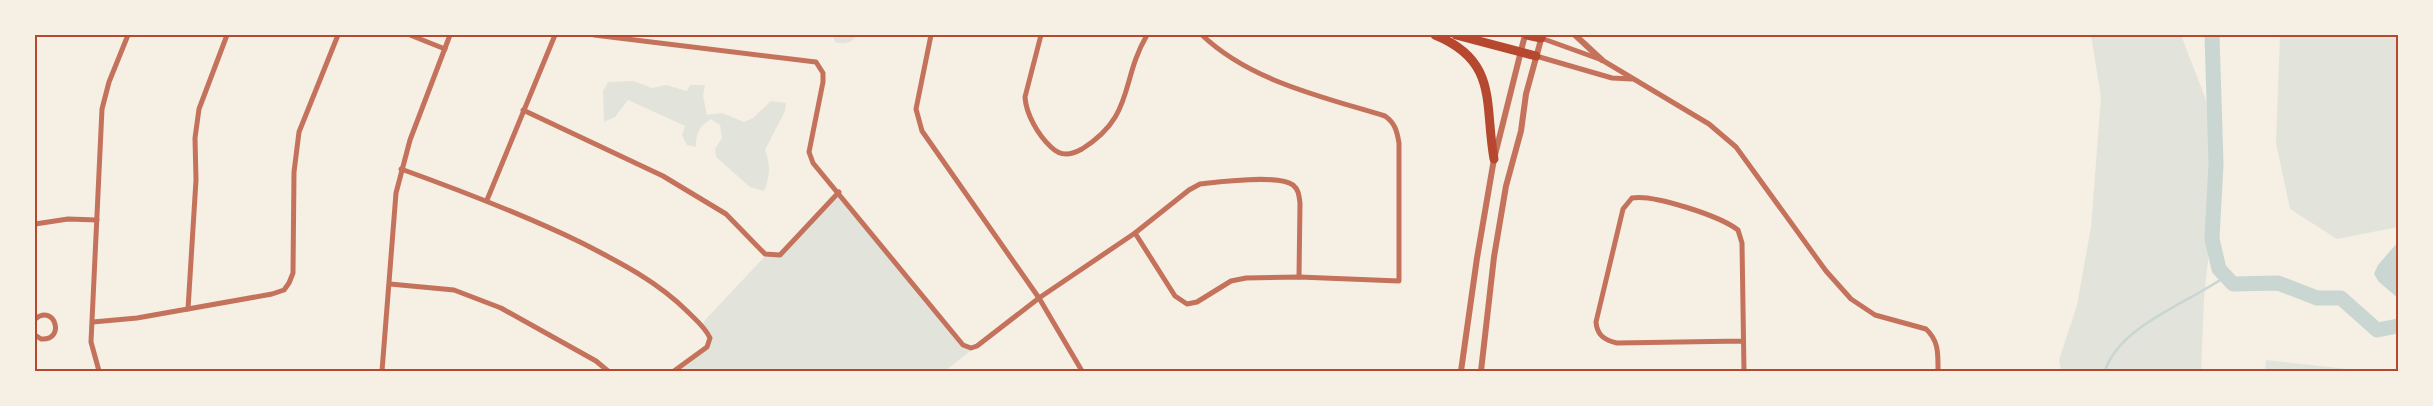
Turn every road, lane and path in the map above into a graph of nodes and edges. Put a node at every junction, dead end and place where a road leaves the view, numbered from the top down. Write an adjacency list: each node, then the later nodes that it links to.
1 (128, 35): 27 (street)
2 (227, 35): 33 (street)
3 (338, 35): 33 (street)
4 (410, 35): 17 (street)
5 (450, 35): 17 (street)
6 (555, 35): 22 (street)
7 (594, 35): 25 (street)
8 (931, 35): 32 (street)
9 (1041, 35): 10 (street)
10 (1147, 35)
11 (1202, 35): 30 (street)
12 (1435, 35): 23 (highway)
13 (1456, 35): 18 (highway)
14 (1526, 35): 16 (highway); 18 (street)
15 (1575, 35): 20 (street)
16 (1541, 36): 19 (street); 20 (street)
17 (444, 49): 24 (street)
18 (1521, 51): 19 (highway); 23 (street)
19 (1536, 56): 21 (street); 44 (street)
20 (1602, 60): 21 (street)
21 (1632, 79): 46 (street)
22 (523, 110): 25 (street); 26 (street)
23 (1494, 159): 43 (street)
24 (401, 169): 26 (street); 31 (street)
25 (839, 192): 32 (street)
26 (487, 200): 41 (street)
27 (97, 220): 28 (street); 35 (street)
28 (35, 224)
29 (1135, 232): 30 (street); 30 (street); 32 (street)
30 (1299, 277)
31 (390, 284): 39 (street); 40 (street)
32 (1039, 298): 42 (street)
33 (188, 309): 35 (street)
34 (35, 319): 36 (street)
35 (93, 322): 38 (street)
36 (35, 335)
37 (1742, 341): 37 (street); 45 (street)
38 (98, 371)
39 (382, 371)
40 (608, 371)
41 (674, 371)
42 (1082, 371)
43 (1461, 371)
44 (1481, 371)
45 (1744, 371)
46 (1938, 371)

